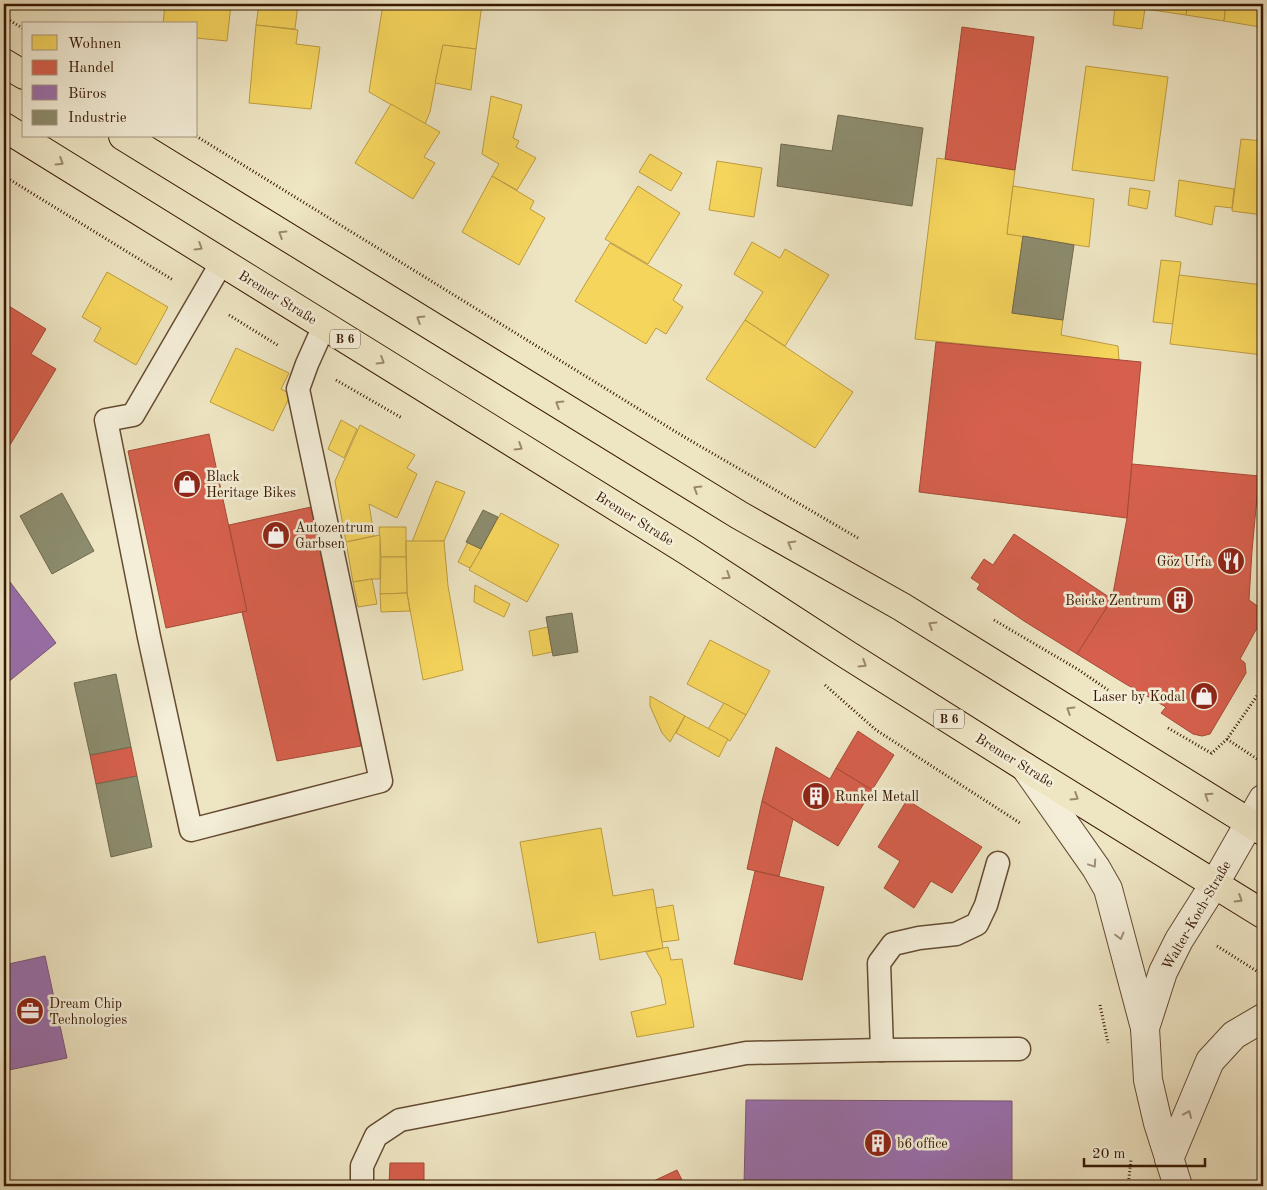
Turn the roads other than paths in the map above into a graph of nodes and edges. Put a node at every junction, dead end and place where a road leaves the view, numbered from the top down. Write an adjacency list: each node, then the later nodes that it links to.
1 (4, 63): 2 (main road)
2 (22, 75)
3 (4, 128): 5 (main road, Bremer Straße / B 6, one-way to 5)
4 (126, 138): 9 (main road, one-way to 4)
5 (222, 262): 6 (main road, Bremer Straße / B 6); 6 (lane)
6 (324, 326): 7 (main road, Bremer Straße / B 6, one-way to 7)
7 (1025, 766): 11 (main road, Bremer Straße / B 6, one-way to 11); 14 (street, one-way to 14)
8 (1263, 799): 9 (street, Walter-Koch-Straße)
9 (1256, 826): 11 (street, Walter-Koch-Straße)
10 (998, 863): 16 (lane)
11 (1215, 883): 12 (main road, Bremer Straße / B 6, one-way to 12); 14 (street, Walter-Koch-Straße)
12 (1263, 914)
13 (1263, 1018): 17 (street, one-way to 13)
14 (1145, 1028): 17 (street, Walter-Koch-Straße)
15 (1019, 1049): 16 (lane)
16 (882, 1050): 18 (lane)
17 (1169, 1159): 19 (street, Walter-Koch-Straße)
18 (362, 1186)
19 (1178, 1186)

